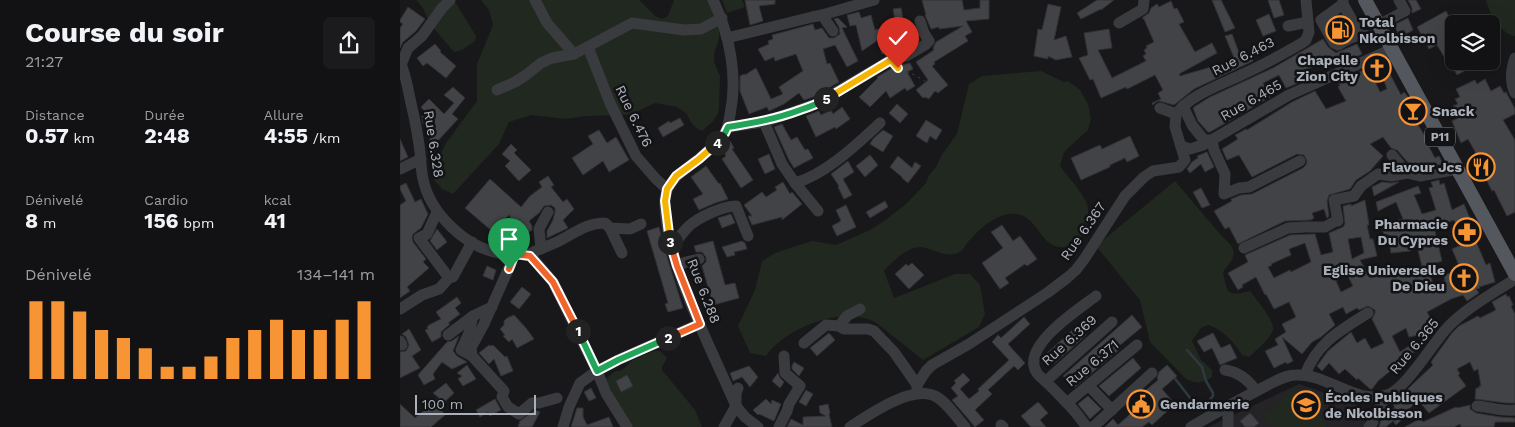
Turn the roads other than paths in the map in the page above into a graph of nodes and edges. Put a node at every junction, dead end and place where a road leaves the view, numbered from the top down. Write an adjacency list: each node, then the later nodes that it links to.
1 (450, 0): 25 (street)
2 (534, 0): 23 (street)
3 (713, 0): 12 (street)
4 (1144, 0): 16 (street)
5 (1306, 0): 14 (street, Rue 6.463)
6 (1365, 0): 21 (main road, P11)
7 (1374, 0): 15 (main road, P11)
8 (1399, 0): 15 (street)
9 (870, 1): 11 (street)
10 (1343, 2): 19 (street); 19 (street)
11 (822, 15): 18 (street); 20 (street)
12 (722, 18): 20 (street); 22 (street)
13 (920, 22): 30 (street)
14 (1308, 22): 17 (street); 29 (street, Rue 6.463)
15 (1386, 22): 55 (main road, P11)
16 (1119, 23)
17 (1288, 26)
18 (833, 31)
19 (1360, 35): 21 (street)
20 (727, 38): 32 (street)
21 (1389, 44): 33 (street, Rue 6.465); 39 (main road, P11)
22 (588, 47): 23 (street); 42 (street, Rue 6.476)
23 (574, 54): 26 (street)
24 (1515, 58): 27 (street)
25 (401, 64): 36 (street, Rue 6.328)
26 (497, 90)
27 (1515, 93)
28 (1160, 108): 29 (street)
29 (1180, 110): 33 (street); 34 (street, Rue 6.367)
30 (764, 122): 32 (street); 41 (street)
31 (880, 123): 41 (street)
32 (728, 127): 42 (street)
33 (1212, 140): 34 (street, Rue 6.465); 37 (street)
34 (1181, 146): 84 (street, Rue 6.367)
35 (1392, 155): 40 (street)
36 (421, 160): 38 (street); 44 (street, Rue 6.328)
37 (1300, 160)
38 (400, 169)
39 (1458, 169): 40 (street); 59 (main road, P11)
40 (1407, 173): 52 (street)
41 (795, 183): 43 (street)
42 (667, 189): 50 (street, Rue 6.288)
43 (818, 211)
44 (437, 212): 49 (street, Rue 6.328); 60 (street)
45 (548, 212): 51 (street)
46 (641, 224): 47 (street)
47 (610, 228): 51 (street); 53 (street)
48 (748, 236): 50 (street)
49 (472, 242): 54 (street, Rue 6.328); 60 (street)
50 (672, 247): 58 (street, Rue 6.288)
51 (541, 248): 56 (street)
52 (1244, 248)
53 (622, 253)
54 (515, 254): 56 (street, Rue 6.328); 63 (street)
55 (1515, 254)
56 (530, 256): 77 (street)
57 (698, 259): 58 (street)
58 (677, 266): 69 (street, Rue 6.288)
59 (1515, 274)
60 (449, 278): 65 (street)
61 (1515, 279): 86 (street, Rue 6.365)
62 (1096, 296): 80 (street)
63 (492, 306): 67 (street); 74 (street)
64 (860, 308): 70 (street)
65 (400, 309)
66 (1368, 313): 79 (street)
67 (473, 316): 71 (street); 74 (street)
68 (1112, 322): 80 (street, Rue 6.369)
69 (700, 324): 77 (street); 89 (street, Rue 6.288)
70 (839, 326): 72 (street); 84 (street)
71 (448, 335)
72 (804, 343)
73 (1137, 346): 82 (street, Rue 6.371)
74 (472, 356): 87 (street)
75 (784, 356): 101 (street)
76 (1224, 370): 85 (street)
77 (597, 371): 81 (street); 98 (street)
78 (1152, 373): 94 (street)
79 (1305, 375): 85 (street); 86 (street)
80 (1046, 381): 88 (street)
81 (580, 383): 87 (street); 92 (street)
82 (1089, 386): 88 (street, Rue 6.371); 94 (street)
83 (738, 388): 89 (street)
84 (917, 389): 102 (street); 103 (street)
85 (1256, 391): 90 (street)
86 (1387, 395): 96 (street, Rue 6.365)
87 (557, 398): 92 (street); 93 (street)
88 (1067, 403): 104 (street)
89 (736, 406): 99 (street); 100 (street, Rue 6.288)
90 (1228, 406): 106 (street); 107 (street)
91 (1478, 406): 95 (street)
92 (570, 407): 97 (street)
93 (544, 409)
94 (1112, 410): 105 (street)
95 (1515, 410)
96 (1372, 425)
97 (563, 427)
98 (627, 427)
99 (724, 427)
100 (758, 427)
101 (780, 427)
102 (850, 427)
103 (965, 427)
104 (1087, 427)
105 (1093, 427)
106 (1191, 427)
107 (1228, 427)

